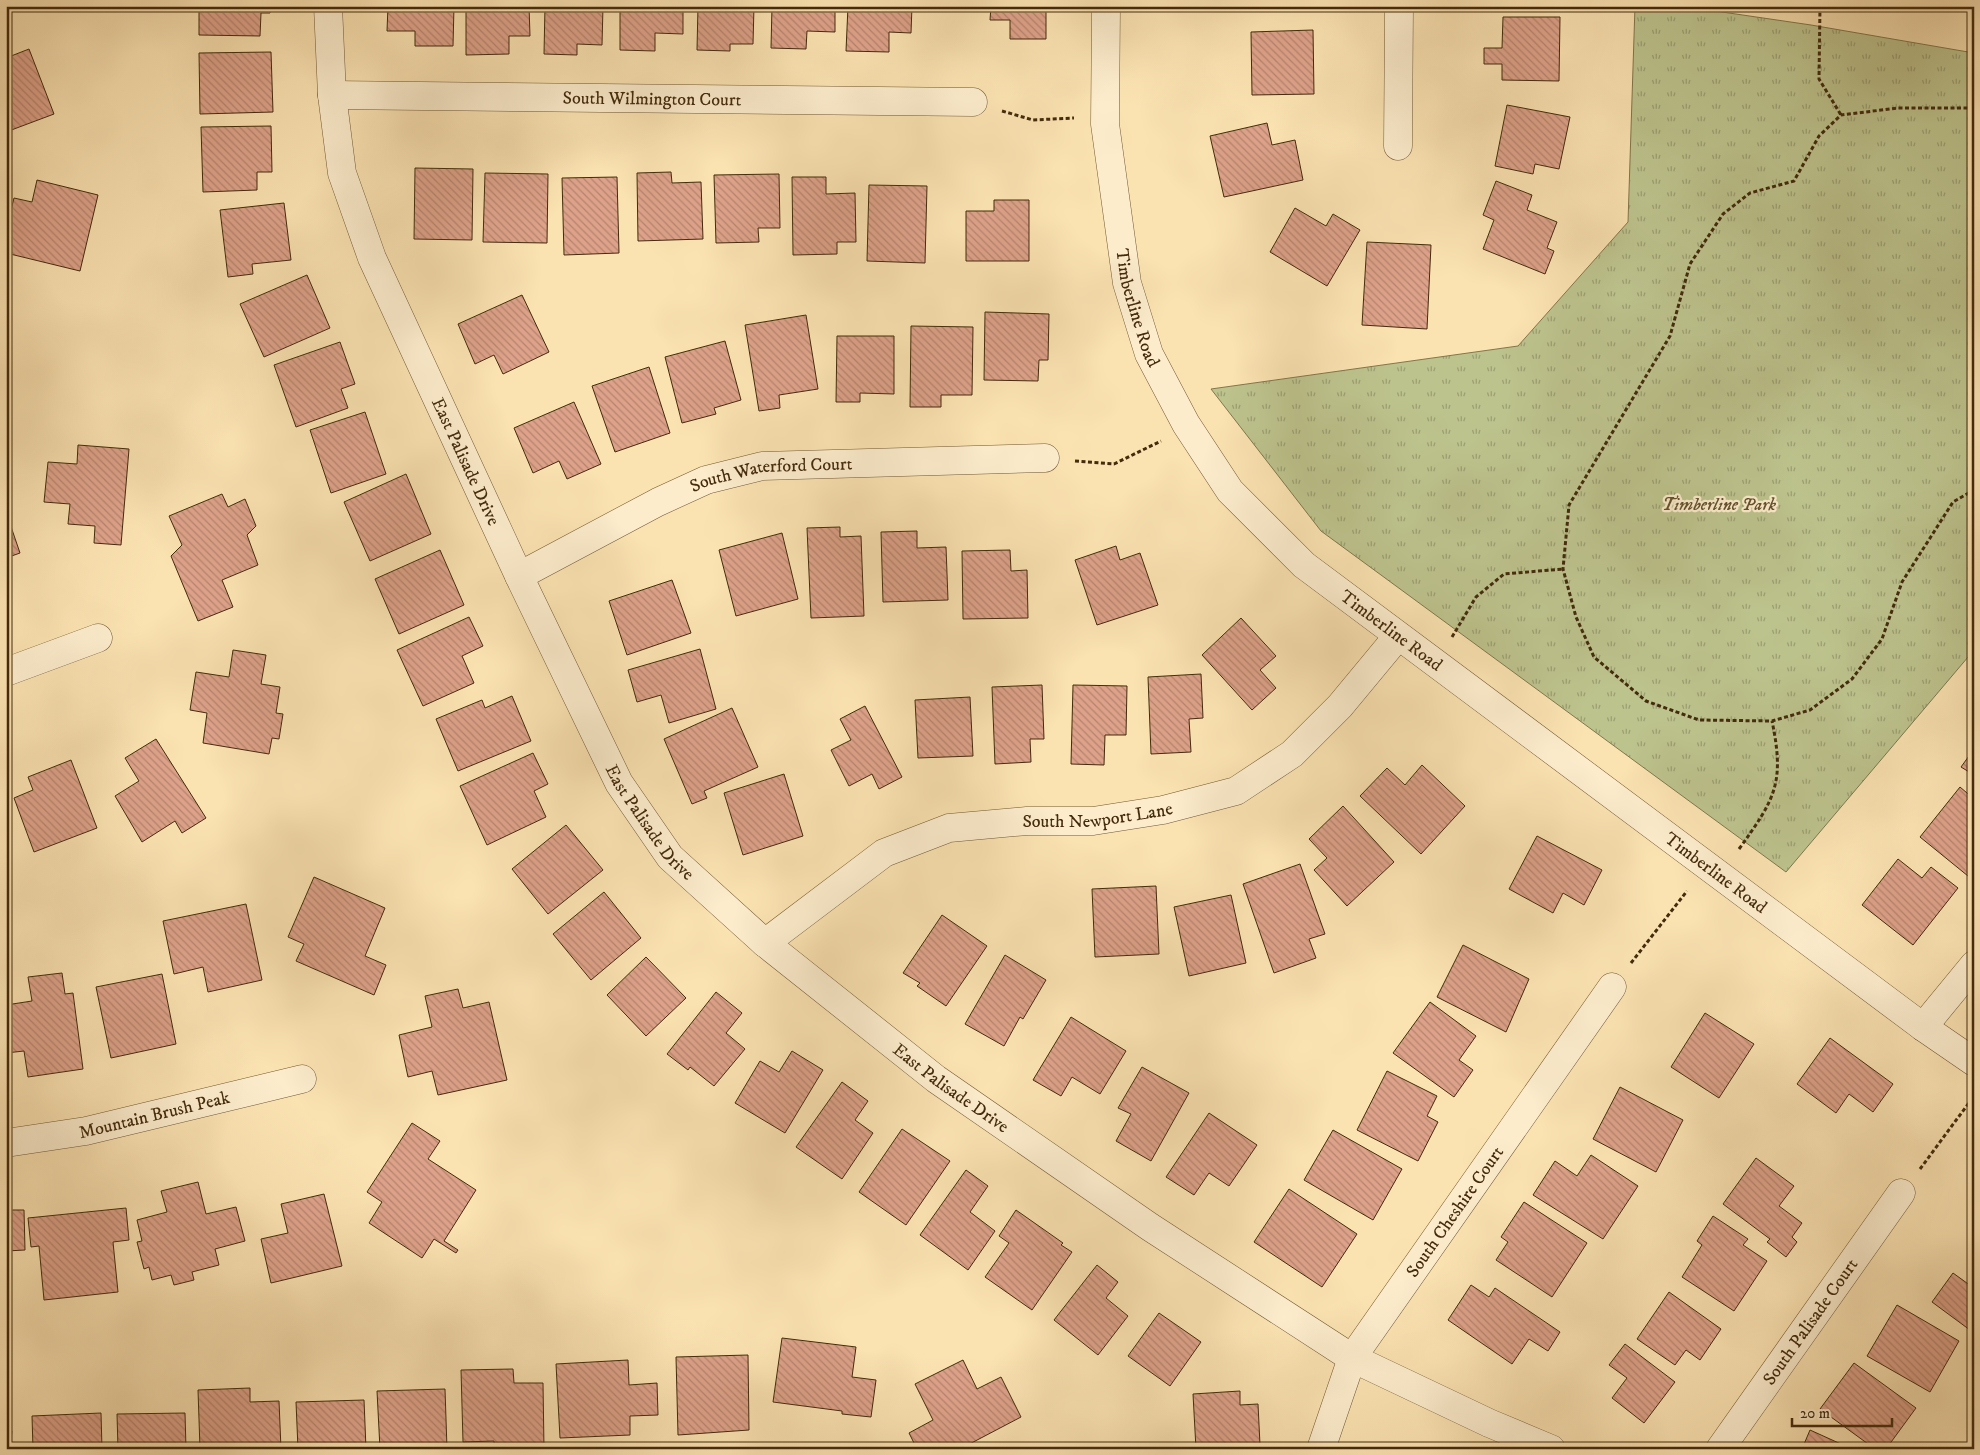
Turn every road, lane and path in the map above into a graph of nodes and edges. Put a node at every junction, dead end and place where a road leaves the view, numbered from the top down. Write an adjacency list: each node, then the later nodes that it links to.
1 (328, 6): 5 (street, East Palisade Drive)
2 (1106, 6): 9 (street, Timberline Road)
3 (1399, 6): 10 (street)
4 (1820, 6): 8 (path)
5 (332, 95): 6 (street, South Wilmington Court); 15 (street, East Palisade Drive)
6 (973, 102): 9 (path)
7 (1974, 108): 8 (path)
8 (1841, 115): 14 (path)
9 (1105, 116): 11 (street, Timberline Road)
10 (1398, 146)
11 (1186, 424): 12 (path); 16 (street, Timberline Road)
12 (1045, 458): 15 (street, South Waterford Court)
13 (1974, 490): 20 (path)
14 (1563, 569): 18 (path); 20 (path)
15 (519, 576): 23 (street, East Palisade Drive)
16 (1398, 636): 22 (street, Timberline Road); 23 (street, South Newport Lane)
17 (98, 638): 19 (street)
18 (1451, 640)
19 (6, 672)
20 (1772, 721): 21 (path)
21 (1739, 848)
22 (1706, 865): 25 (path); 26 (street, Timberline Road)
23 (765, 943): 32 (street, East Palisade Drive)
24 (1974, 965): 26 (street)
25 (1612, 987): 32 (street, South Cheshire Court)
26 (1923, 1027): 27 (street, Timberline Road)
27 (1974, 1062)
28 (302, 1079): 30 (street, Mountain Brush Peak)
29 (1974, 1096): 31 (path)
30 (6, 1143)
31 (1901, 1193): 35 (street, South Palisade Court)
32 (1352, 1358): 33 (street, South Cheshire Court); 34 (street)
33 (1321, 1449)
34 (1551, 1449)
35 (1720, 1449)

